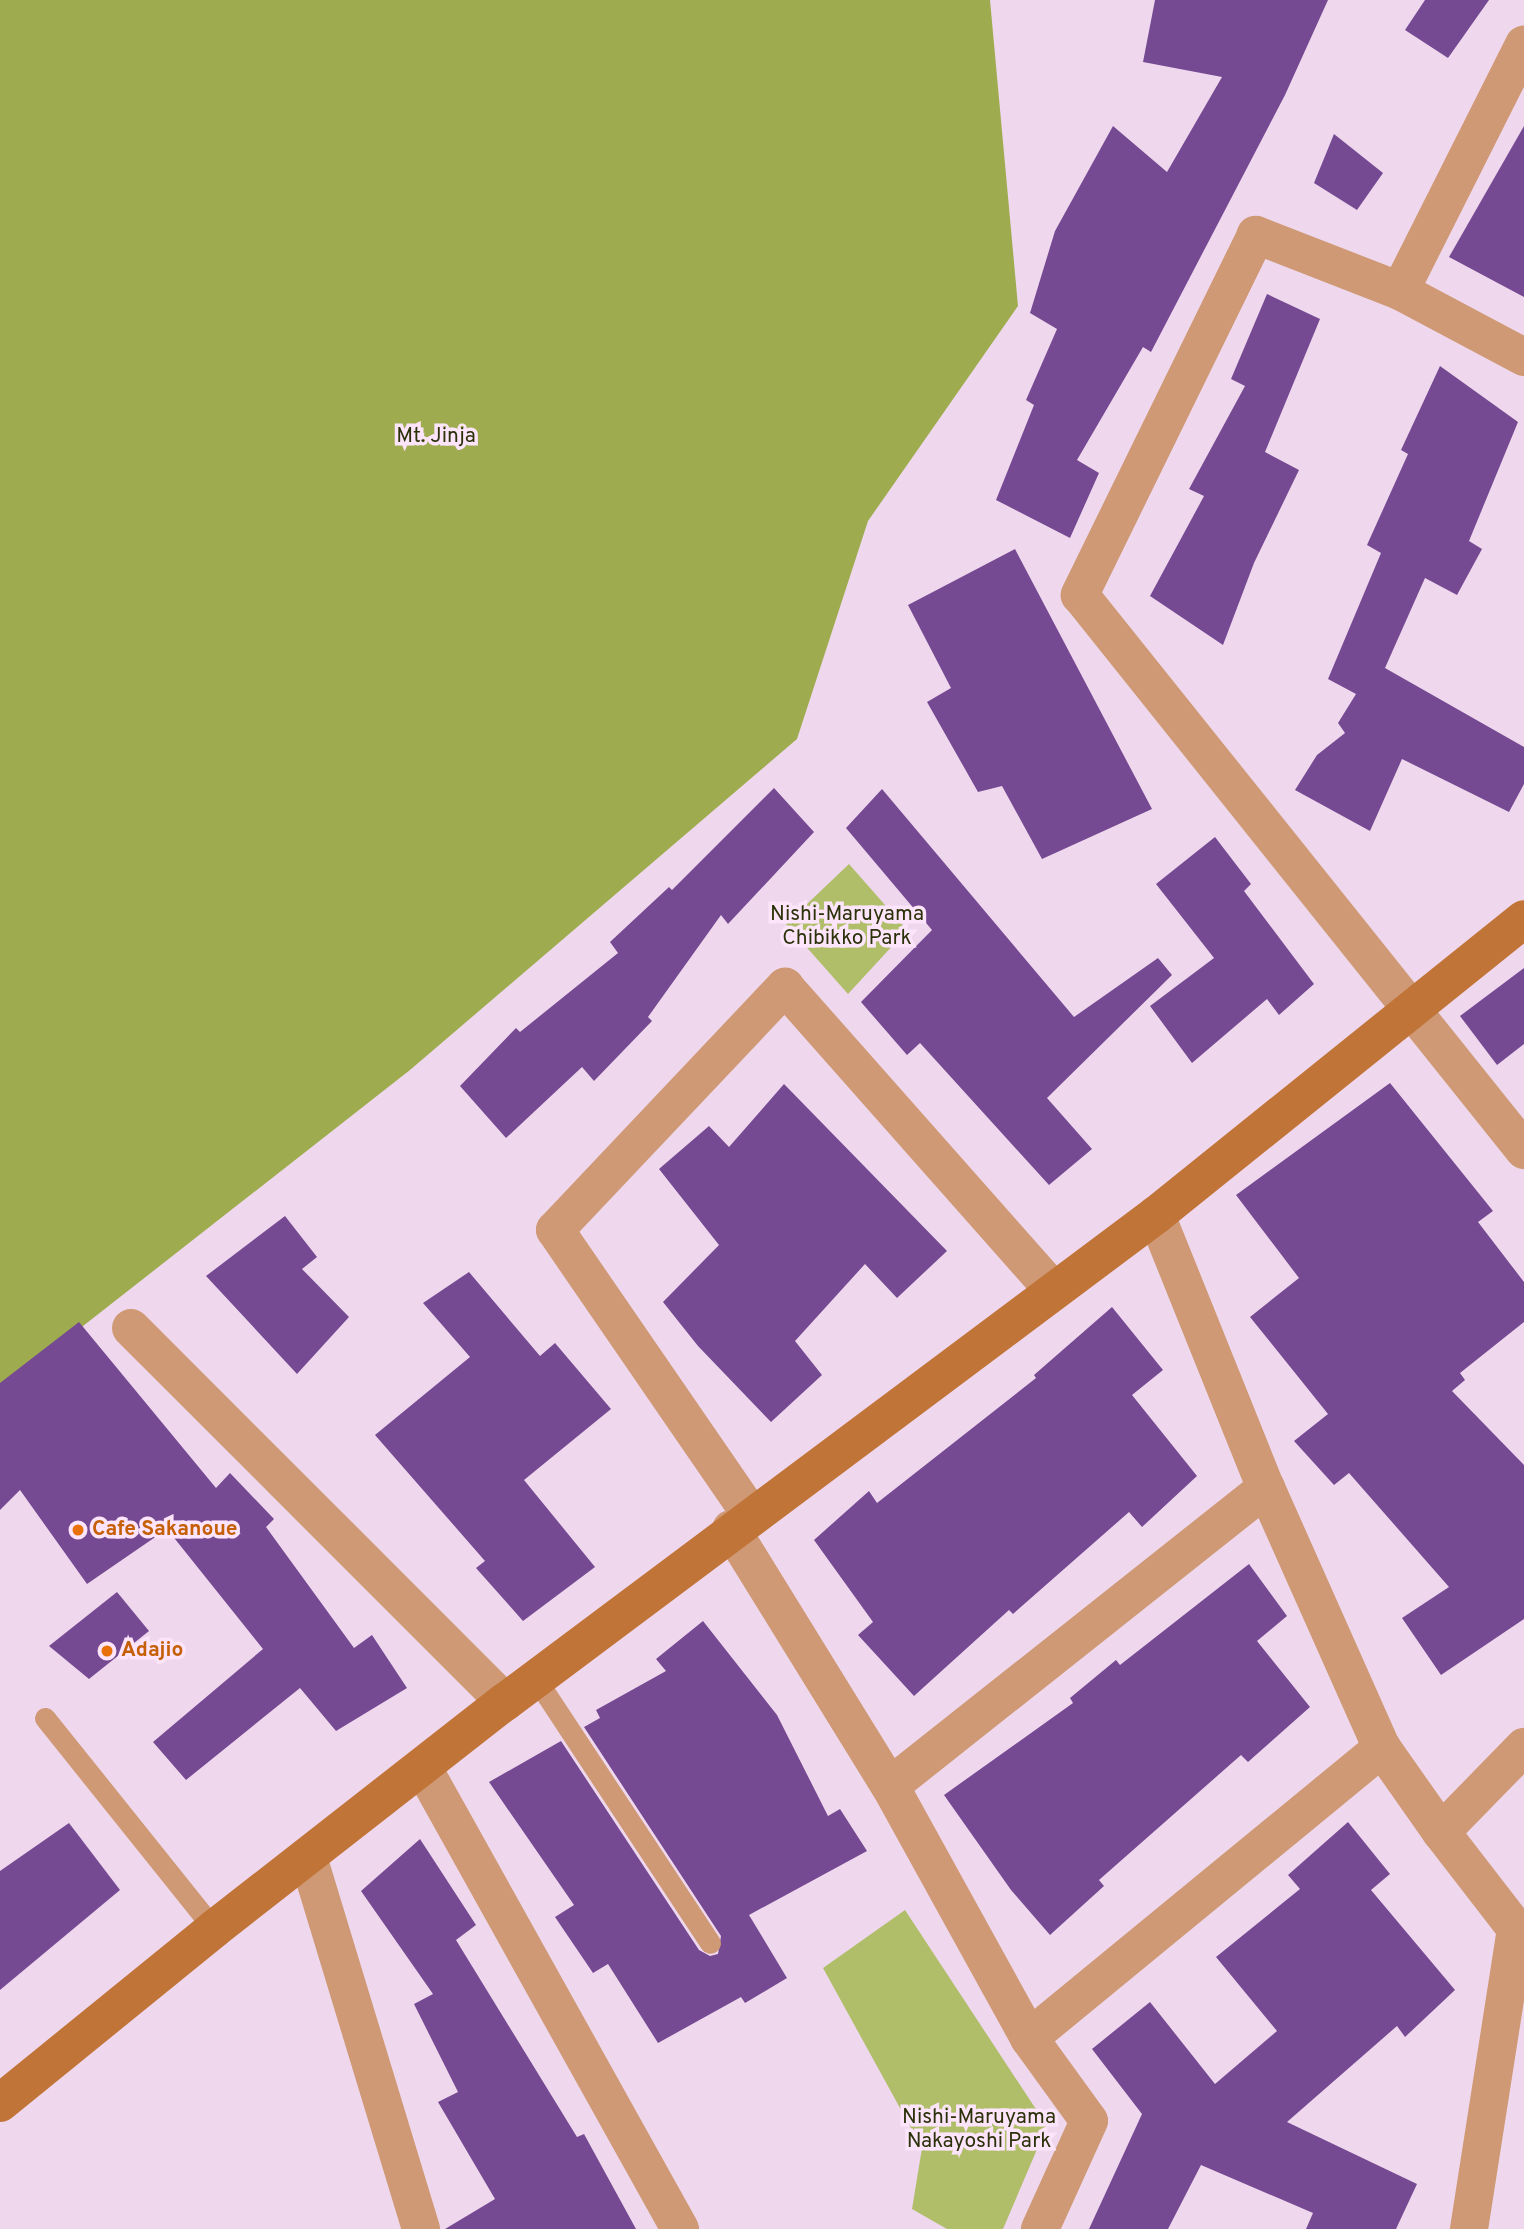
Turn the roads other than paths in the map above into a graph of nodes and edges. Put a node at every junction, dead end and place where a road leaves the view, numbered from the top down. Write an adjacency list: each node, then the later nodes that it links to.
1 (1524, 44): 2 (street)
2 (1399, 291): 3 (street); 5 (street)
3 (1524, 357)
4 (1524, 919): 5 (street)
5 (1414, 1009): 6 (street); 7 (street)
6 (1524, 1150)
7 (1156, 1215): 8 (street); 10 (street)
8 (1053, 1290): 11 (street); 11 (street)
9 (131, 1328): 13 (street)
10 (1266, 1488): 16 (street); 18 (street)
11 (741, 1522): 12 (street); 18 (street)
12 (537, 1679): 13 (street); 22 (lane)
13 (505, 1702): 17 (street)
14 (45, 1718): 21 (lane)
15 (1524, 1747): 19 (street)
16 (1382, 1748): 19 (street); 23 (street)
17 (423, 1768): 20 (street); 26 (street)
18 (890, 1786): 23 (street)
19 (1441, 1832): 28 (street)
20 (308, 1857): 21 (street); 25 (street)
21 (214, 1929): 24 (street)
22 (710, 1943)
23 (1029, 2038): 27 (street)
24 (0, 2103)
25 (421, 2229)
26 (680, 2229)
27 (1040, 2229)
28 (1469, 2229)

